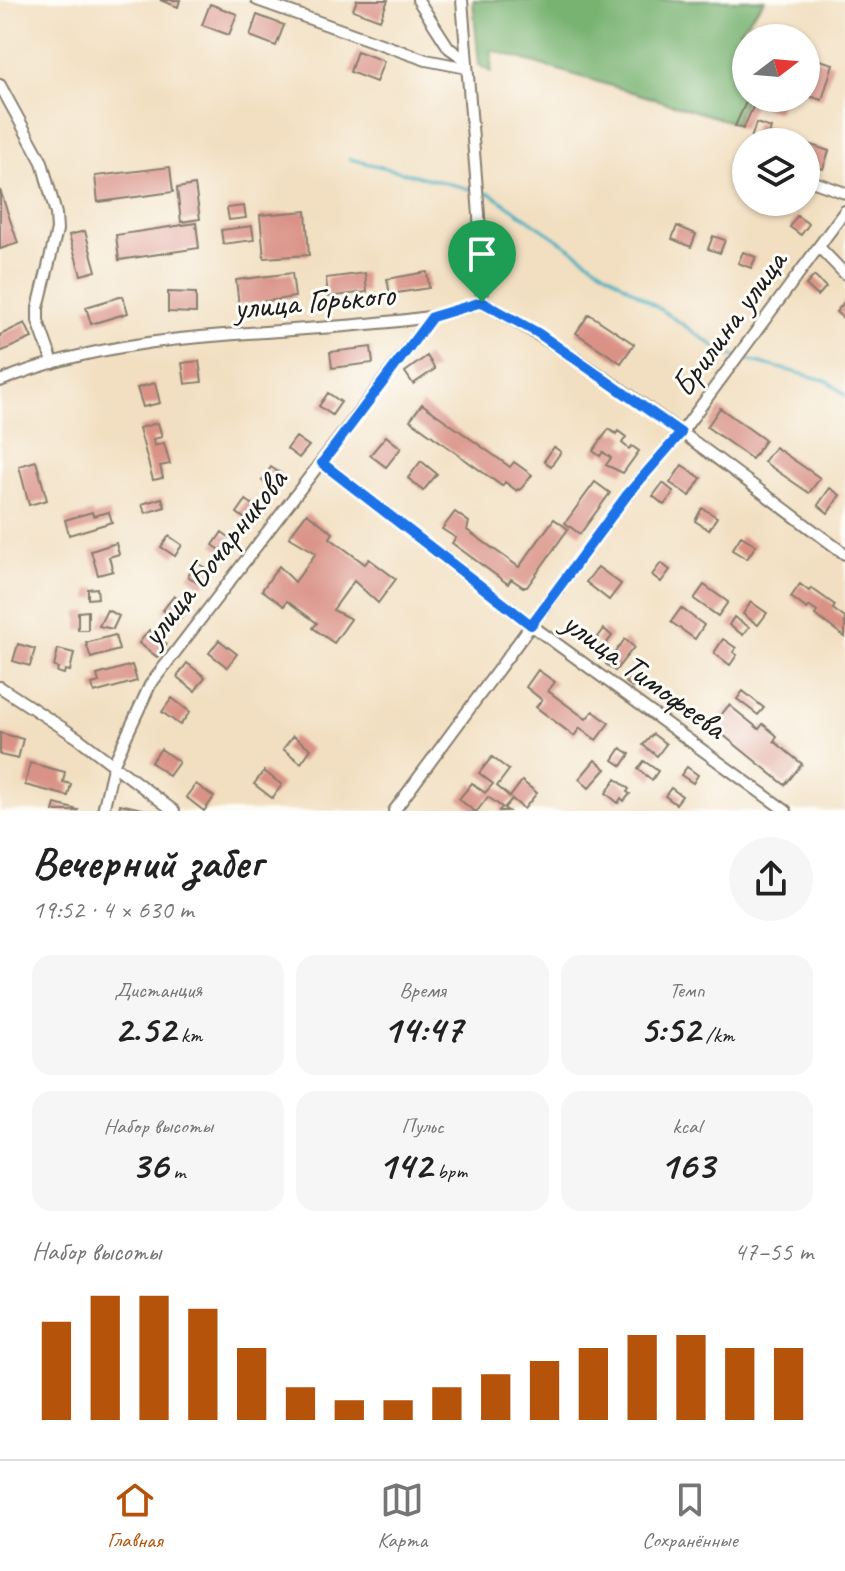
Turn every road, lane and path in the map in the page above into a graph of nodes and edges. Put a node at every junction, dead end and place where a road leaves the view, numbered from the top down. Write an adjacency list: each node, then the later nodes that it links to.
1 (257, 0): 4 (street)
2 (418, 0): 4 (street)
3 (462, 0): 4 (street)
4 (466, 64): 13 (street)
5 (0, 85): 7 (street)
6 (0, 112): 7 (street)
7 (16, 115): 15 (street)
8 (820, 184): 9 (street)
9 (845, 193)
10 (845, 211): 11 (street, Брилина улица)
11 (819, 247): 12 (street); 17 (street, Брилина улица)
12 (845, 274)
13 (482, 302): 14 (street, улица Горького); 17 (street)
14 (432, 317): 15 (street, улица Горького); 18 (street, улица Бочарникова)
15 (53, 363): 16 (street, улица Горького)
16 (0, 381)
17 (681, 433): 19 (street); 20 (street, Брилина улица)
18 (322, 463): 20 (street, улица Тимофеева); 22 (street, улица Бочарникова)
19 (845, 554)
20 (531, 625): 25 (street, Брилина улица); 26 (street, улица Тимофеева)
21 (0, 687): 22 (street)
22 (114, 763): 23 (street, улица Бочарникова); 24 (street)
23 (103, 811)
24 (174, 811)
25 (394, 811)
26 (786, 811)

